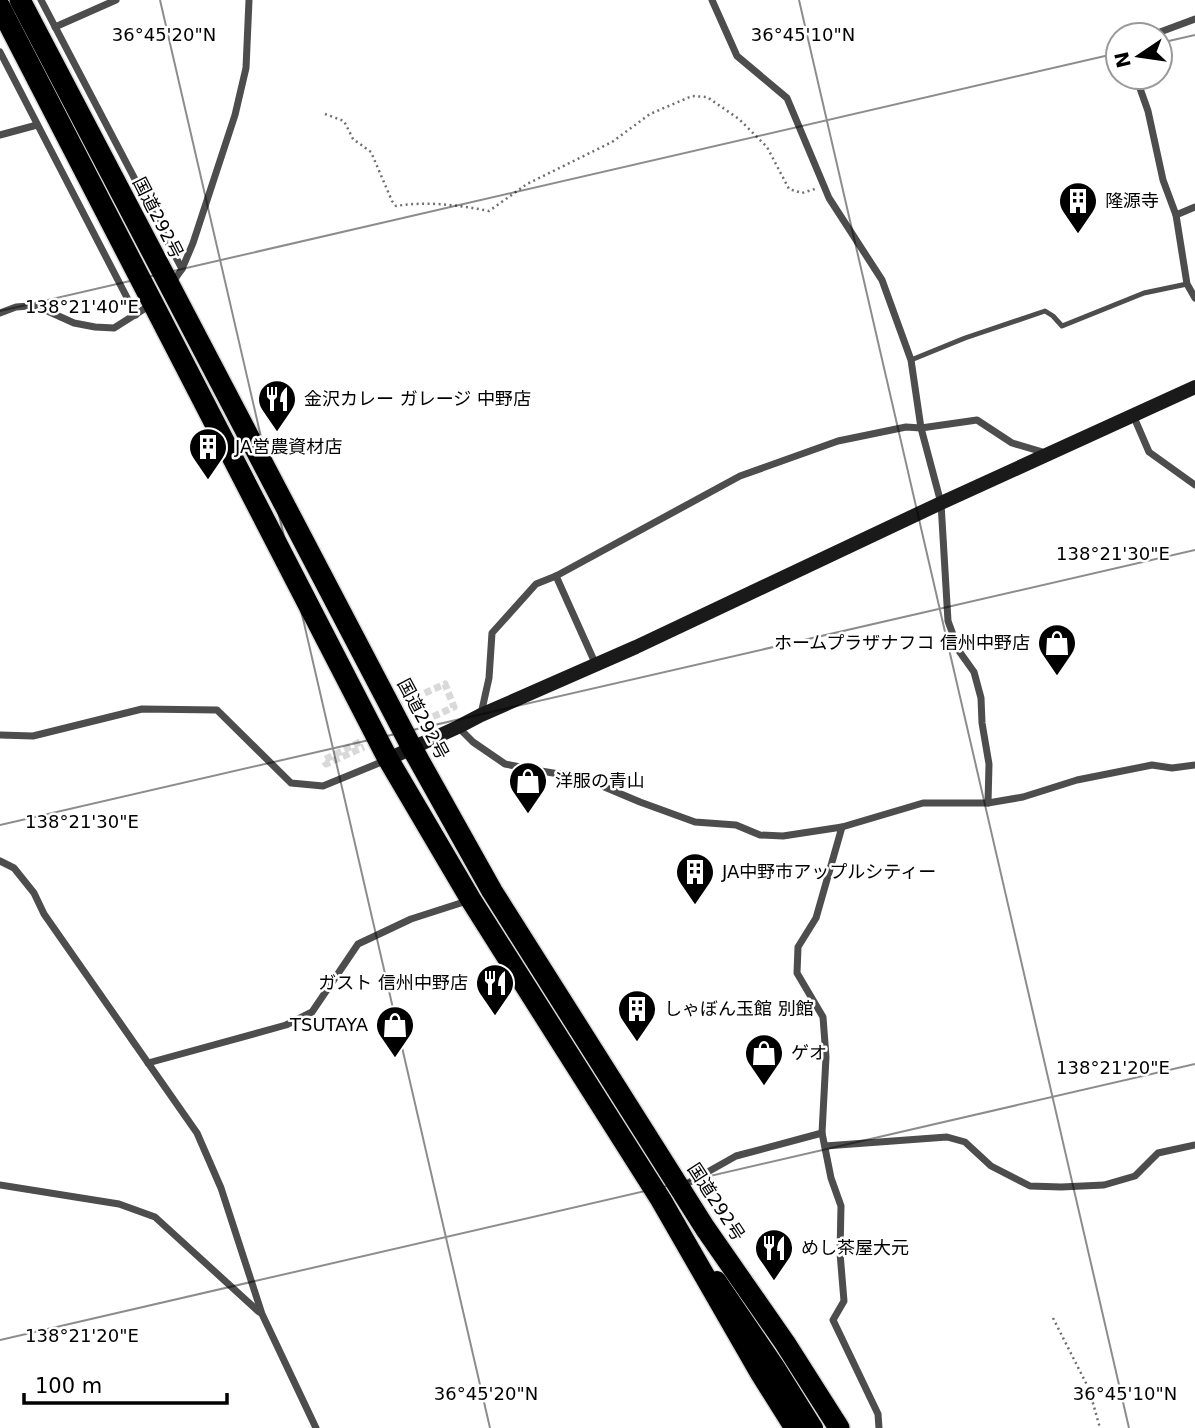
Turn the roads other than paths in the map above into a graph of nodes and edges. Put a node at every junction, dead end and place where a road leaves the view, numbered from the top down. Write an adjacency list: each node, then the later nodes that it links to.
1 (20, 0): 18 (highway, 国道292号)
2 (41, 0): 8 (street)
3 (116, 0): 8 (street)
4 (249, 0): 16 (street)
5 (712, 0): 22 (street)
6 (0, 7): 20 (highway)
7 (1195, 19): 9 (street)
8 (55, 27): 16 (street)
9 (1174, 27)
10 (0, 52): 12 (street)
11 (1141, 91): 15 (street)
12 (37, 125): 13 (street); 20 (street)
13 (0, 135)
14 (1195, 206): 15 (street)
15 (1176, 215): 17 (street)
16 (182, 269): 18 (street)
17 (1187, 284): 19 (street); 22 (lane)
18 (169, 287): 34 (highway, 国道292号)
19 (1195, 298)
20 (144, 309): 21 (street); 35 (highway)
21 (0, 313)
22 (911, 360): 25 (street)
23 (1195, 387): 24 (street)
24 (1133, 415): 26 (street); 27 (street)
25 (921, 428): 26 (street); 28 (street); 29 (street)
26 (1050, 454): 28 (street)
27 (1195, 485)
28 (941, 503): 30 (street); 37 (street)
29 (556, 576): 30 (street); 31 (street)
30 (596, 665): 31 (street)
31 (481, 715): 32 (street)
32 (458, 727): 34 (street); 38 (street)
33 (0, 735): 35 (street)
34 (412, 748): 35 (street); 46 (highway, 国道292号)
35 (388, 759): 40 (highway)
36 (1195, 765): 37 (street)
37 (988, 803): 38 (street)
38 (842, 827): 42 (street)
39 (0, 862): 41 (street)
40 (471, 900): 41 (street); 47 (highway)
41 (148, 1063): 48 (street)
42 (822, 1133): 44 (street); 46 (street)
43 (1195, 1144): 44 (street)
44 (825, 1146): 54 (street)
45 (0, 1185): 48 (street)
46 (680, 1188): 49 (main road); 53 (highway, 国道292号)
47 (661, 1200): 49 (main road); 51 (highway)
48 (262, 1314): 50 (street)
49 (775, 1367): 52 (main road)
50 (316, 1428)
51 (795, 1428)
52 (814, 1428)
53 (839, 1428)
54 (879, 1428)

